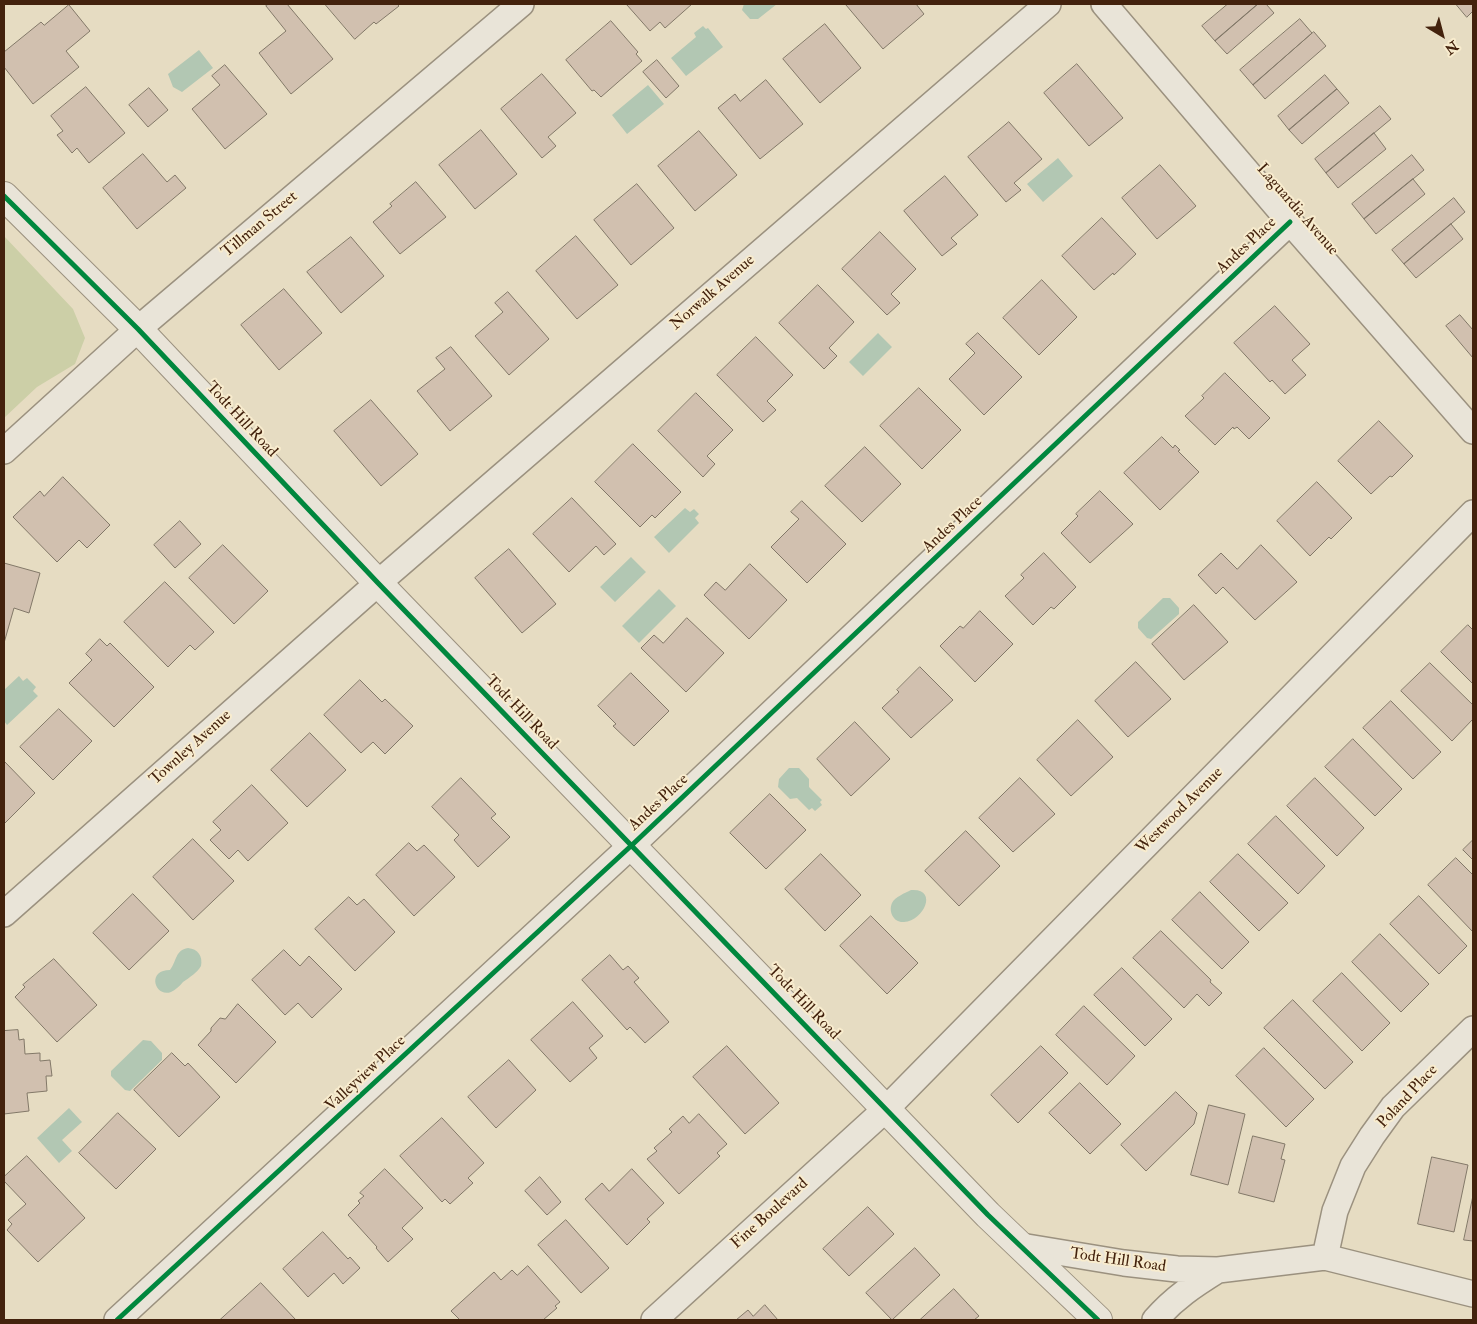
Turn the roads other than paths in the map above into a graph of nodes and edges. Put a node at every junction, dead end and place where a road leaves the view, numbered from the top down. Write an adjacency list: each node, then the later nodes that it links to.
1 (521, 4): 6 (street, Tillman Street)
2 (1048, 4): 10 (street, Norwalk Avenue)
3 (1104, 4): 5 (street, Laguardia Avenue)
4 (6, 195): 6 (street, Todt Hill Road)
5 (1290, 222): 7 (street, Laguardia Avenue); 11 (street, Andes Place)
6 (138, 329): 8 (street, Tillman Street); 10 (street, Todt Hill Road)
7 (1473, 431)
8 (4, 451)
9 (1473, 513): 14 (street, Westwood Avenue)
10 (378, 583): 11 (street, Todt Hill Road); 12 (street, Townley Avenue)
11 (632, 845): 14 (street, Todt Hill Road); 19 (street, Valleyview Place)
12 (4, 914)
13 (1473, 1029): 16 (street, Poland Place)
14 (887, 1108): 15 (street, Todt Hill Road); 20 (street, Fine Boulevard)
15 (1021, 1246): 17 (street, Todt Hill Road); 21 (street)
16 (1325, 1257): 17 (street, Todt Hill Road); 18 (street, Todt Hill Road)
17 (1218, 1270): 22 (street)
18 (1473, 1294)
19 (117, 1320)
20 (654, 1320)
21 (1098, 1320)
22 (1155, 1320)

